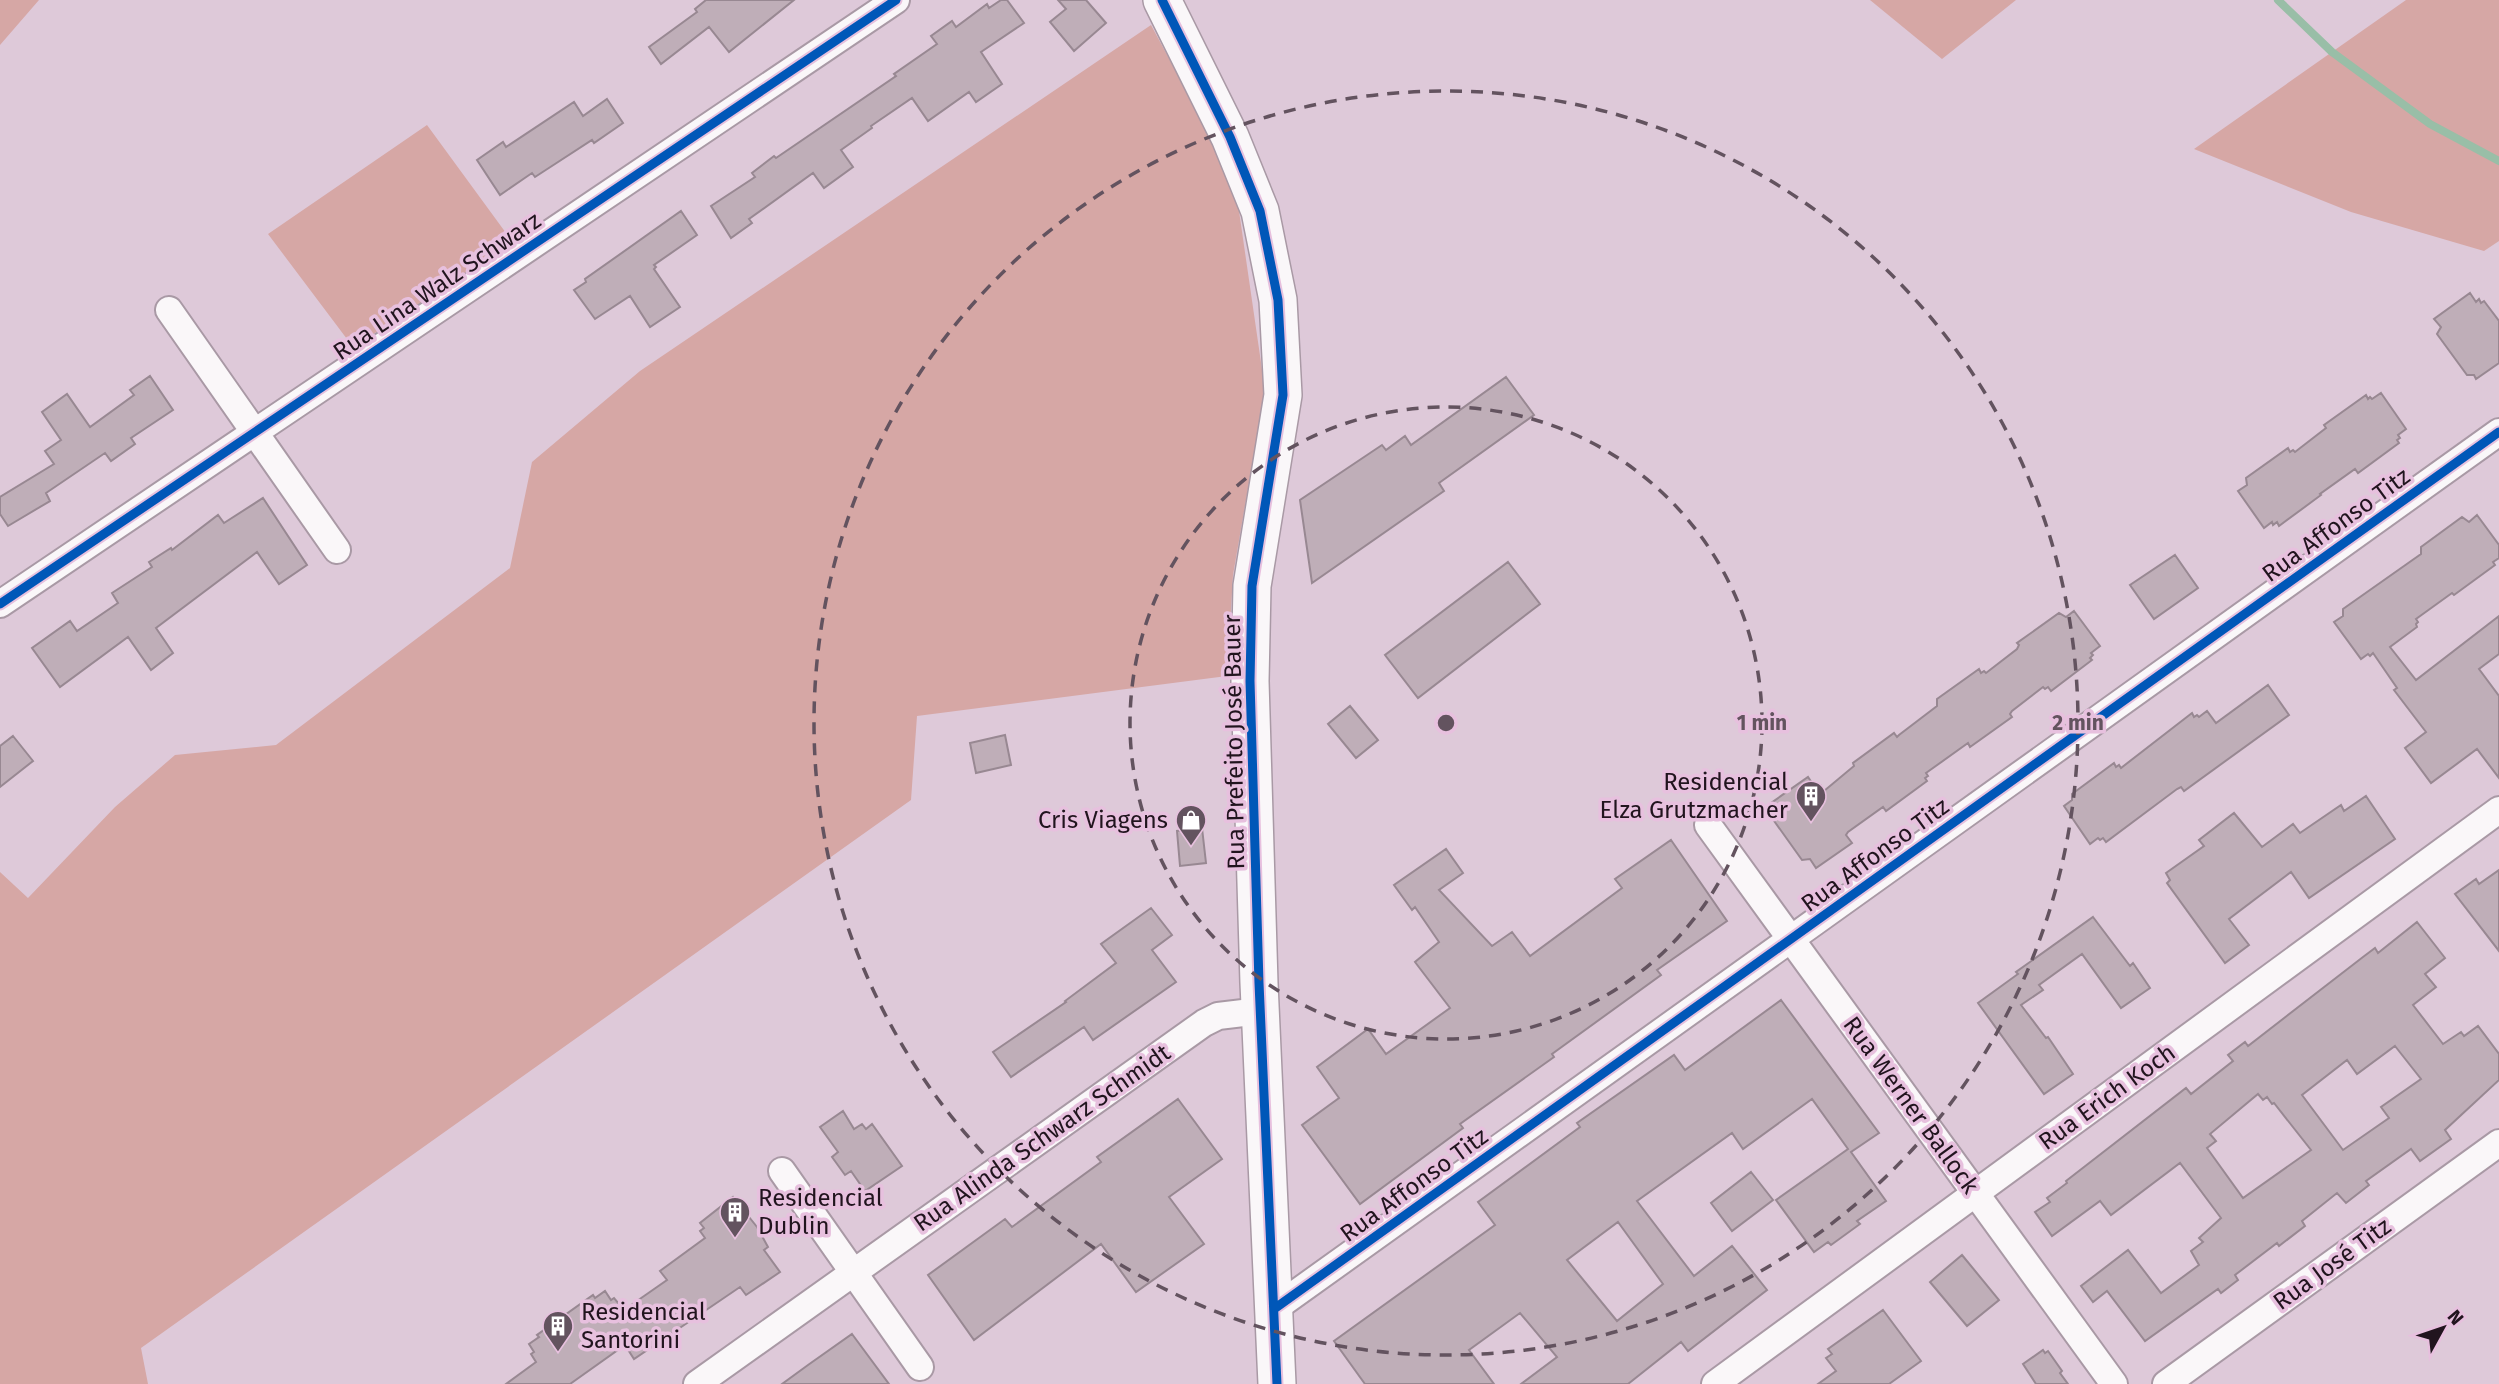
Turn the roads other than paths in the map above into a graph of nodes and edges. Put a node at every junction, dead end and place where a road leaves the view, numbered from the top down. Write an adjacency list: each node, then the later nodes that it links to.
1 (895, 0): 4 (street, Rua Lina Walz Schwarz)
2 (1162, 0): 11 (street, Rua Prefeito José Bauer)
3 (169, 310): 4 (street)
4 (255, 432): 6 (street); 7 (street, Rua Lina Walz Schwarz)
5 (2499, 432): 10 (street, Rua Affonso Titz)
6 (337, 550)
7 (0, 604)
8 (2499, 810): 14 (street, Rua Erich Koch)
9 (1708, 825): 10 (street, Rua Werner Ballock)
10 (1791, 939): 14 (street, Rua Werner Ballock); 16 (street, Rua Affonso Titz)
11 (1260, 1011): 15 (street, Rua Alinda Schwarz Schmidt); 16 (street, Rua Prefeito José Bauer)
12 (2499, 1143): 22 (street, Rua José Titz)
13 (782, 1171): 15 (street)
14 (1975, 1194): 20 (street, Rua Erich Koch); 21 (street, Rua Werner Ballock)
15 (853, 1273): 17 (street); 18 (street, Rua Alinda Schwarz Schmidt)
16 (1274, 1309): 19 (street, Rua Prefeito José Bauer)
17 (920, 1367)
18 (697, 1384)
19 (1277, 1384)
20 (1715, 1384)
21 (2113, 1384)
22 (2165, 1384)

